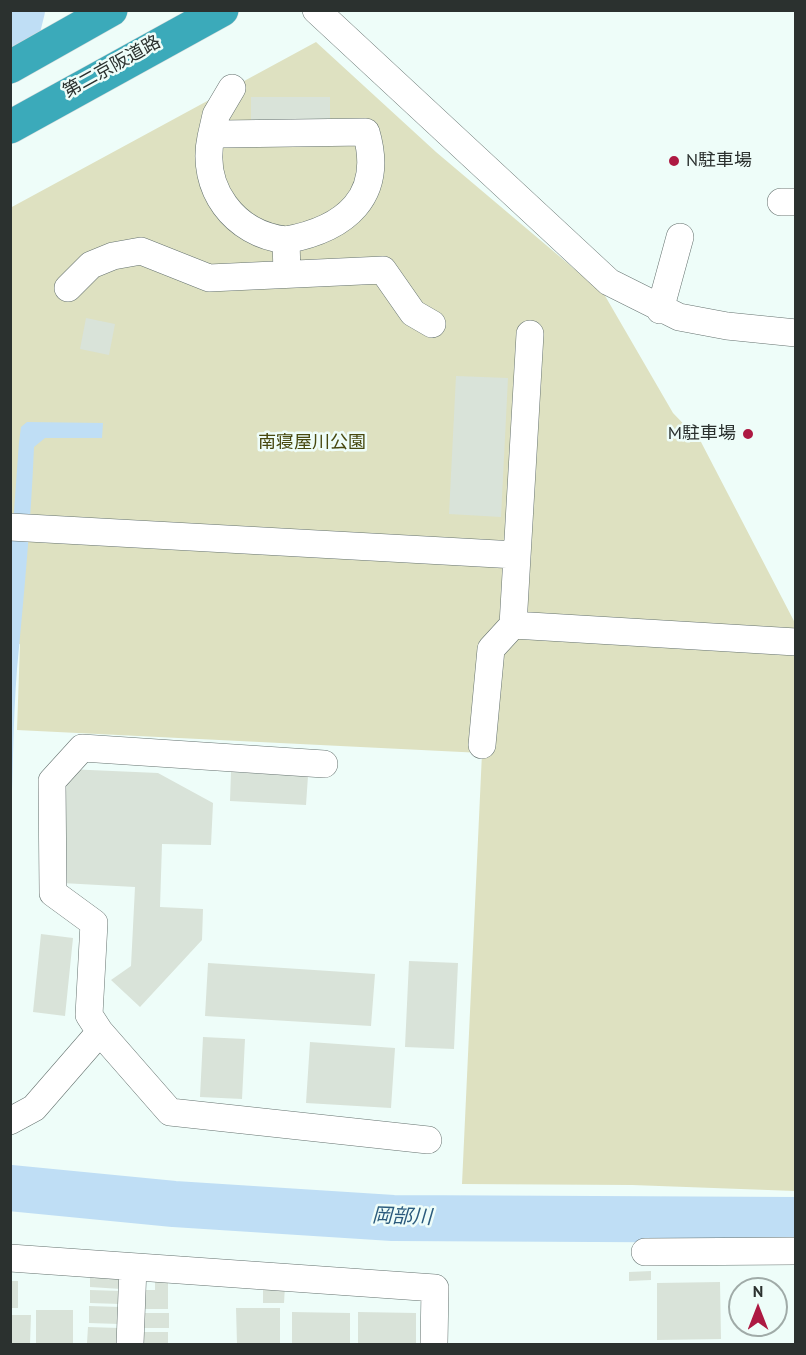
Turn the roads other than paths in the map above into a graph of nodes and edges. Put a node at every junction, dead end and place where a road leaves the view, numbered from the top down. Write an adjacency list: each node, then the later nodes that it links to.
1 (109, 10): 5 (highway); 5 (highway)
2 (214, 10): 7 (highway, 第二京阪道路)
3 (222, 10): 7 (highway)
4 (316, 10): 13 (street)
5 (10, 65)
6 (232, 88): 8 (street)
7 (19, 121)
8 (209, 121): 10 (street); 10 (street)
9 (680, 237): 13 (street)
10 (286, 240): 11 (street)
11 (287, 274): 12 (street); 14 (street)
12 (68, 288)
13 (660, 310): 15 (street)
14 (432, 324)
15 (795, 333)
16 (530, 334): 18 (street)
17 (23, 528): 18 (street)
18 (505, 555): 19 (street)
19 (513, 625): 20 (street); 21 (street)
20 (795, 642)
21 (482, 745)
22 (324, 764): 23 (street)
23 (100, 1032): 24 (street); 25 (street)
24 (10, 1121)
25 (428, 1140)
26 (795, 1251): 27 (street)
27 (645, 1252)
28 (10, 1258): 29 (street)
29 (133, 1267): 30 (street); 31 (street)
30 (130, 1344)
31 (434, 1344)

